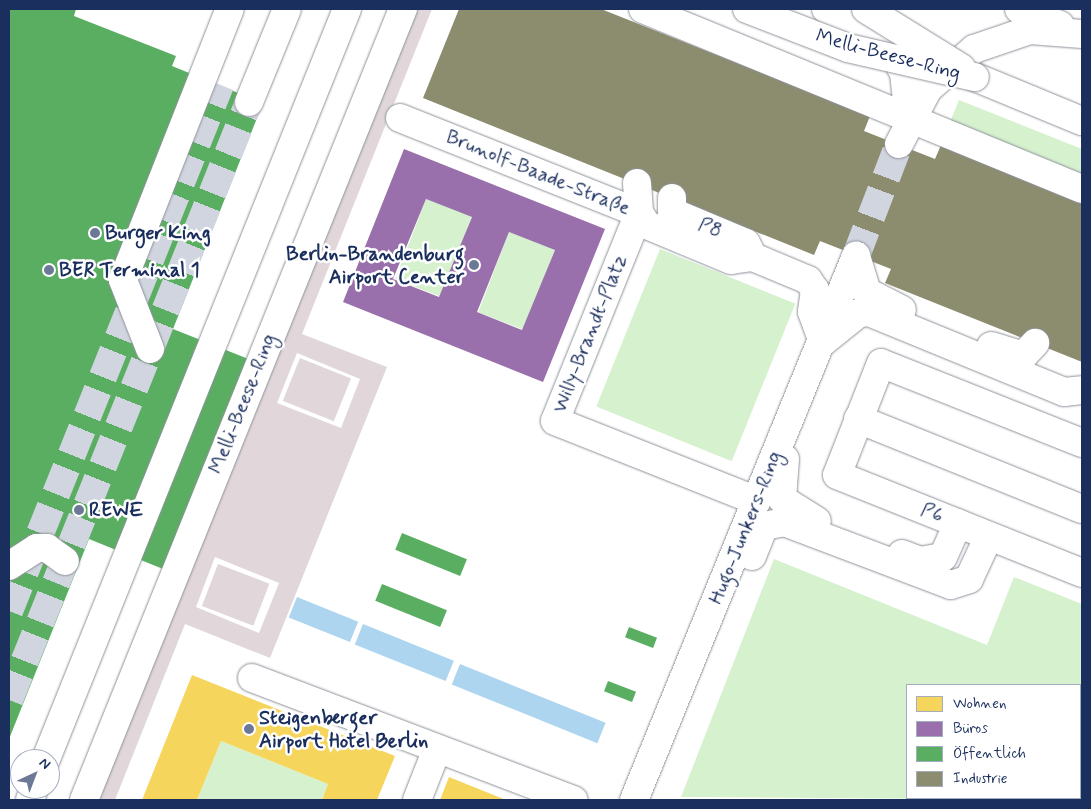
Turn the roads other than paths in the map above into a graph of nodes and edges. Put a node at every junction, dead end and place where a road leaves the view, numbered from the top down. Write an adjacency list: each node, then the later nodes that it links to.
1 (230, 9): 26 (street)
2 (250, 9): 13 (street)
3 (287, 9): 14 (street)
4 (347, 9): 41 (street)
5 (403, 9): 43 (street, Melli-Beese-Ring)
6 (643, 9): 17 (street)
7 (747, 9): 12 (street, Melli-Beese-Ring, bridge)
8 (826, 9): 17 (street)
9 (866, 9): 12 (street, Melli-Beese-Ring, bridge)
10 (1019, 9): 11 (street)
11 (1082, 34): 17 (street)
12 (974, 77): 16 (street, Melli-Beese-Ring)
13 (220, 85)
14 (249, 102)
15 (400, 118): 21 (street, Brunolf-Baade-Straße)
16 (1082, 121)
17 (904, 132): 19 (street)
18 (637, 184): 21 (street)
19 (1082, 190)
20 (672, 198): 23 (street, P8)
21 (639, 213): 23 (street, Brunolf-Baade-Straße); 32 (street, Willy-Brandt-Platz)
22 (856, 256): 24 (street); 25 (street, Hugo-Junkers-Ring); 27 (street)
23 (753, 257): 24 (street, Brunolf-Baade-Straße)
24 (808, 280): 25 (street)
25 (823, 342): 28 (street); 30 (street, Hugo-Junkers-Ring)
26 (150, 349)
27 (1026, 350)
28 (1073, 391)
29 (858, 420): 31 (street, P6); 33 (street); 34 (street, P6)
30 (786, 430): 32 (street, Hugo-Junkers-Ring); 34 (street)
31 (1082, 444)
32 (757, 501): 39 (street, Hugo-Junkers-Ring)
33 (1082, 509)
34 (958, 523): 35 (street, P6)
35 (989, 536): 38 (street, P6); 39 (street)
36 (64, 561): 37 (street)
37 (9, 566)
38 (1082, 573)
39 (719, 594): 46 (street, Hugo-Junkers-Ring)
40 (252, 678): 42 (street)
41 (50, 749)
42 (437, 749): 44 (street); 45 (street)
43 (84, 800)
44 (417, 800)
45 (574, 800)
46 (634, 800)

